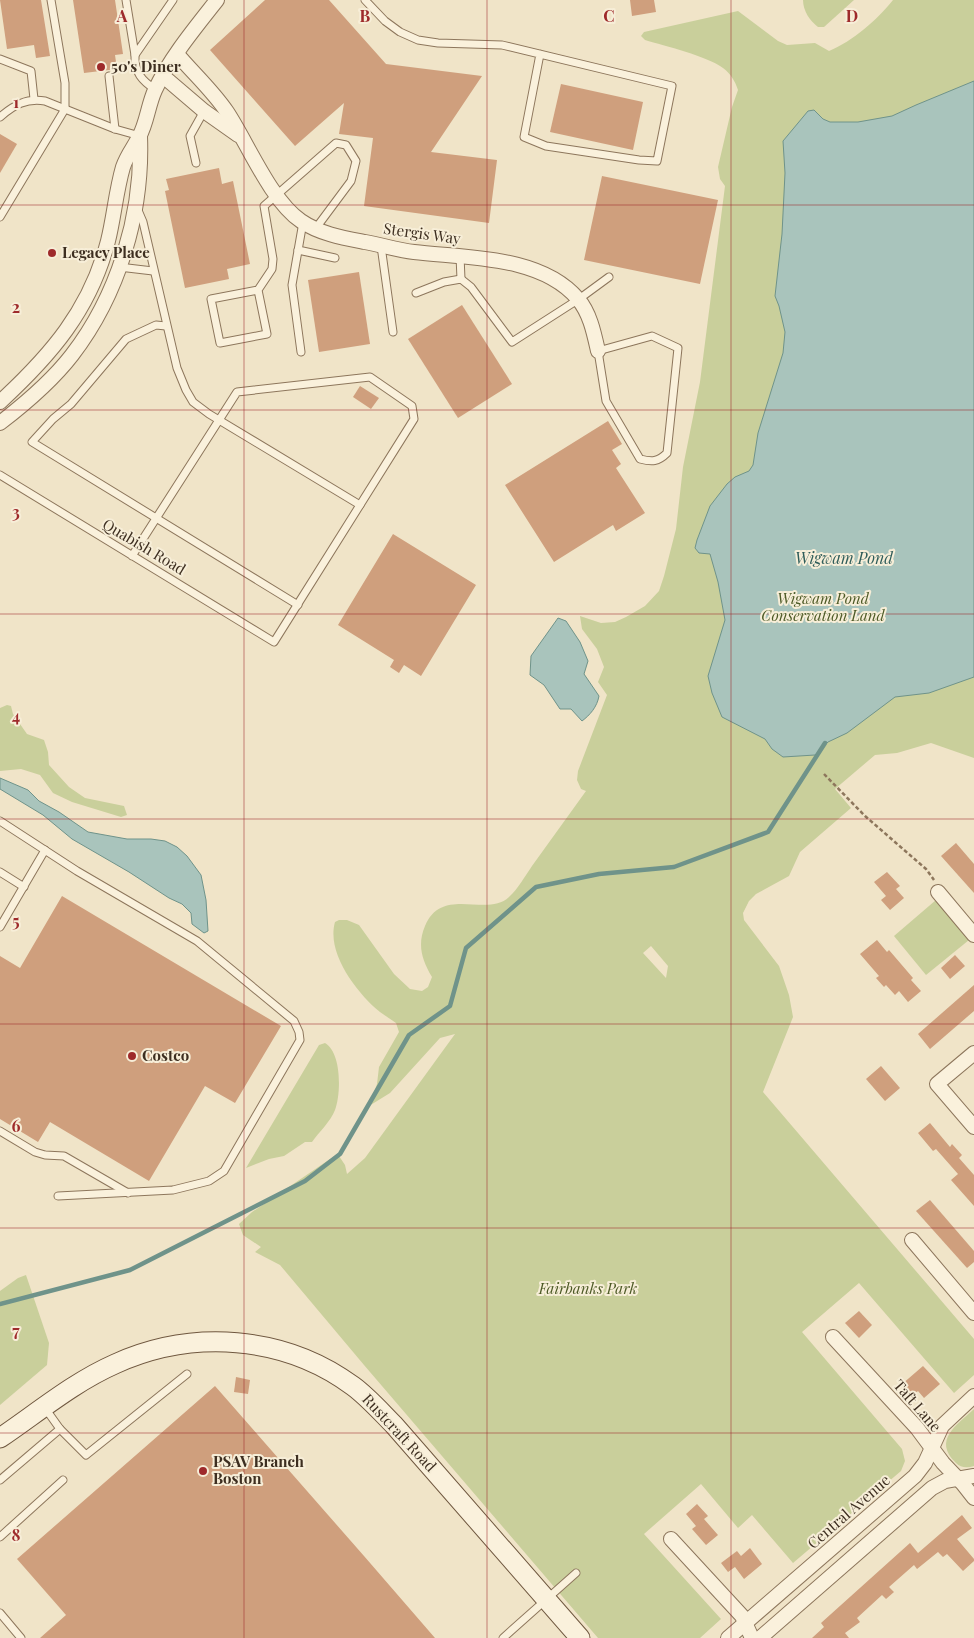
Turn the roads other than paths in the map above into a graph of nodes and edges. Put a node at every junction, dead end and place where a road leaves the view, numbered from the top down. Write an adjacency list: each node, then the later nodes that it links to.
1 (51, 0): 14 (lane)
2 (126, 0): 8 (lane)
3 (173, 0): 8 (lane)
4 (218, 0): 6 (street)
5 (365, 0): 7 (lane)
6 (177, 54): 11 (street); 19 (street, Stergis Way)
7 (540, 54): 7 (lane)
8 (135, 55): 12 (lane)
9 (0, 59): 13 (lane)
10 (109, 76): 17 (lane)
11 (163, 76): 12 (street); 15 (street, Stergis Way)
12 (156, 90): 18 (street)
13 (34, 99): 14 (lane); 16 (lane)
14 (65, 110): 17 (lane); 23 (lane)
15 (204, 111): 19 (street, Stergis Way); 20 (lane)
16 (0, 117)
17 (115, 129): 18 (lane)
18 (140, 136): 22 (street); 40 (street)
19 (242, 139): 21 (street, Stergis Way)
20 (196, 163)
21 (277, 195): 24 (street, Stergis Way); 24 (lane); 33 (lane)
22 (135, 203): 29 (street); 30 (lane)
23 (0, 217)
24 (309, 225): 25 (street, Stergis Way); 26 (lane)
25 (381, 246): 27 (street, Stergis Way); 37 (lane)
26 (298, 250): 28 (lane); 39 (lane)
27 (460, 256): 32 (lane); 35 (street, Stergis Way)
28 (335, 258)
29 (120, 267): 30 (lane); 44 (street)
30 (153, 270): 36 (lane)
31 (609, 277): 35 (lane)
32 (461, 279): 34 (lane); 35 (lane)
33 (258, 290): 33 (lane)
34 (416, 293)
35 (578, 299): 38 (street, Stergis Way)
36 (166, 326): 43 (lane); 47 (lane)
37 (393, 332)
38 (598, 351): 38 (lane)
39 (301, 352)
40 (16, 387): 41 (lane); 42 (street)
41 (0, 397)
42 (0, 402)
43 (219, 420): 46 (lane); 46 (lane); 47 (lane)
44 (0, 423)
45 (0, 475): 48 (lane, Quabish Road)
46 (360, 505): 49 (lane)
47 (156, 518): 48 (lane); 49 (lane)
48 (132, 556): 49 (lane, Quabish Road)
49 (298, 605)
50 (0, 821): 51 (lane)
51 (45, 850): 53 (lane); 60 (lane)
52 (0, 872): 53 (lane)
53 (24, 887): 55 (lane)
54 (938, 892): 56 (street)
55 (0, 927)
56 (974, 935)
57 (974, 1053): 58 (street)
58 (974, 1127)
59 (0, 1131): 60 (lane)
60 (129, 1194): 61 (lane)
61 (58, 1196)
62 (912, 1240): 63 (street)
63 (974, 1312)
64 (833, 1337): 70 (street, Taft Lane)
65 (187, 1374): 68 (lane)
66 (974, 1396): 70 (street, Central Avenue)
67 (44, 1408): 68 (lane); 69 (main road, Rustcraft Road); 79 (main road, Rustcraft Road)
68 (60, 1429): 73 (lane)
69 (0, 1438)
70 (932, 1448): 72 (street, Taft Lane); 81 (street, Central Avenue)
71 (974, 1476): 72 (street)
72 (959, 1479): 75 (street, Taft Lane); 87 (street)
73 (0, 1480)
74 (64, 1480): 76 (lane)
75 (974, 1498)
76 (0, 1537)
77 (671, 1539): 81 (street)
78 (576, 1573): 79 (lane)
79 (546, 1600): 83 (lane); 84 (main road, Rustcraft Road)
80 (0, 1613): 82 (lane)
81 (746, 1623): 85 (street, Central Avenue); 86 (street)
82 (21, 1638)
83 (503, 1638)
84 (580, 1638)
85 (728, 1638)
86 (752, 1638)
87 (760, 1638)

